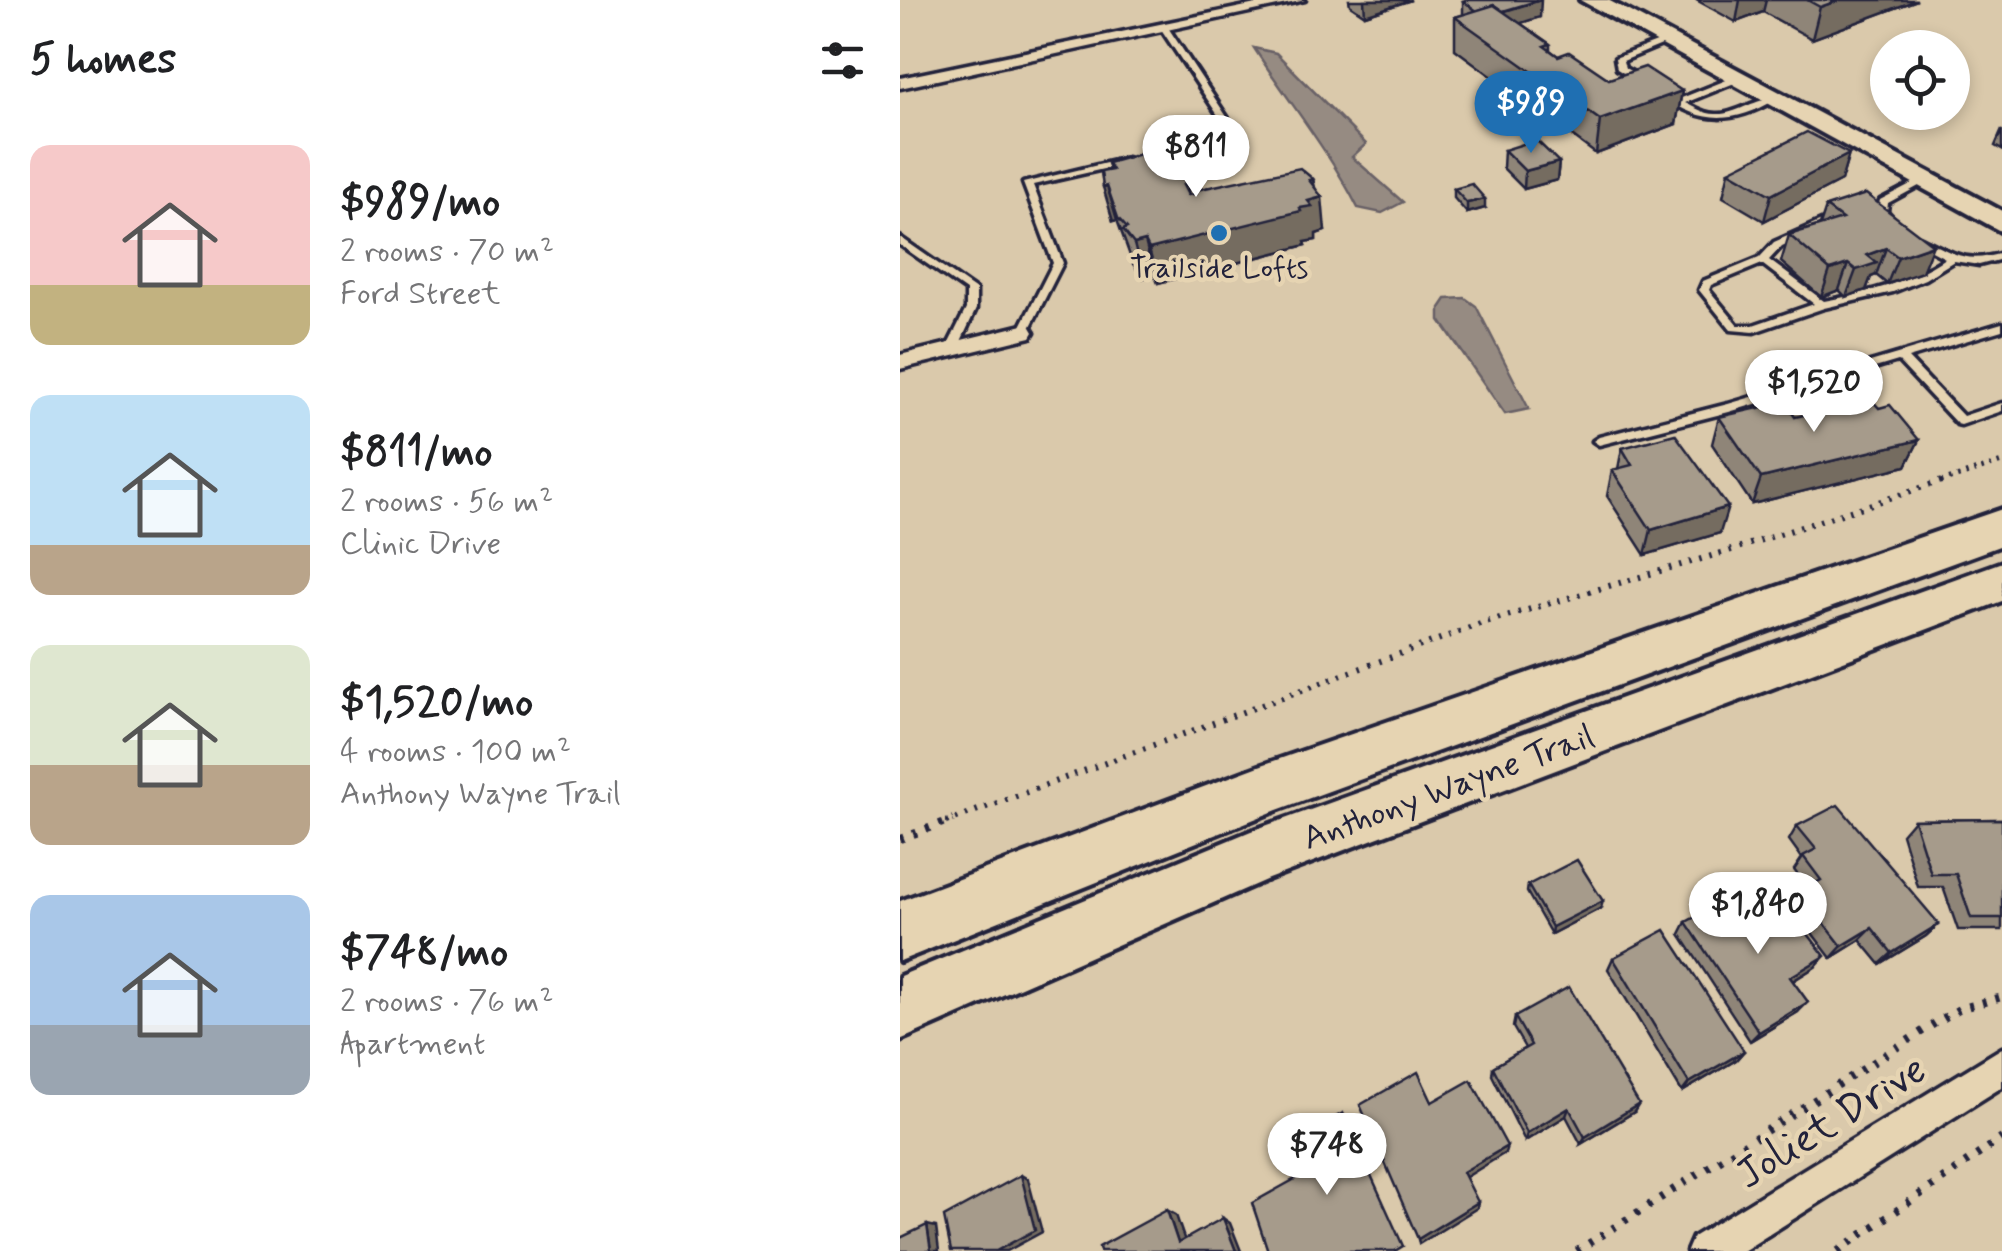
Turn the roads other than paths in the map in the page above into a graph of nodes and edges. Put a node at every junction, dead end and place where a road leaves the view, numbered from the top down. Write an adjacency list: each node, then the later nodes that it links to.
1 (1297, 0): 3 (street)
2 (1591, 0): 4 (main road)
3 (1165, 29): 6 (street); 20 (lane)
4 (1665, 42): 5 (main road); 8 (lane)
5 (1734, 80): 7 (main road); 8 (lane)
6 (900, 83)
7 (1771, 100): 8 (lane); 9 (main road)
8 (1678, 103)
9 (1923, 181): 10 (lane); 13 (main road)
10 (1884, 202): 11 (lane); 17 (lane)
11 (1870, 206)
12 (1843, 214): 16 (lane)
13 (2002, 224)
14 (900, 240): 21 (lane)
15 (2002, 256): 17 (lane)
16 (1763, 260): 18 (lane); 18 (lane)
17 (1951, 260): 18 (lane)
18 (1822, 306)
19 (2002, 326): 22 (lane)
20 (1023, 332): 21 (street)
21 (952, 350): 23 (street)
22 (1900, 357): 24 (lane); 25 (lane)
23 (900, 362)
24 (2002, 407)
25 (1598, 441)
26 (2002, 527): 28 (highway, Anthony Wayne Trail)
27 (2002, 581): 29 (highway, Anthony Wayne Trail)
28 (900, 930)
29 (900, 1008)
30 (2002, 1066): 31 (street, Joliet Drive)
31 (1707, 1251)

